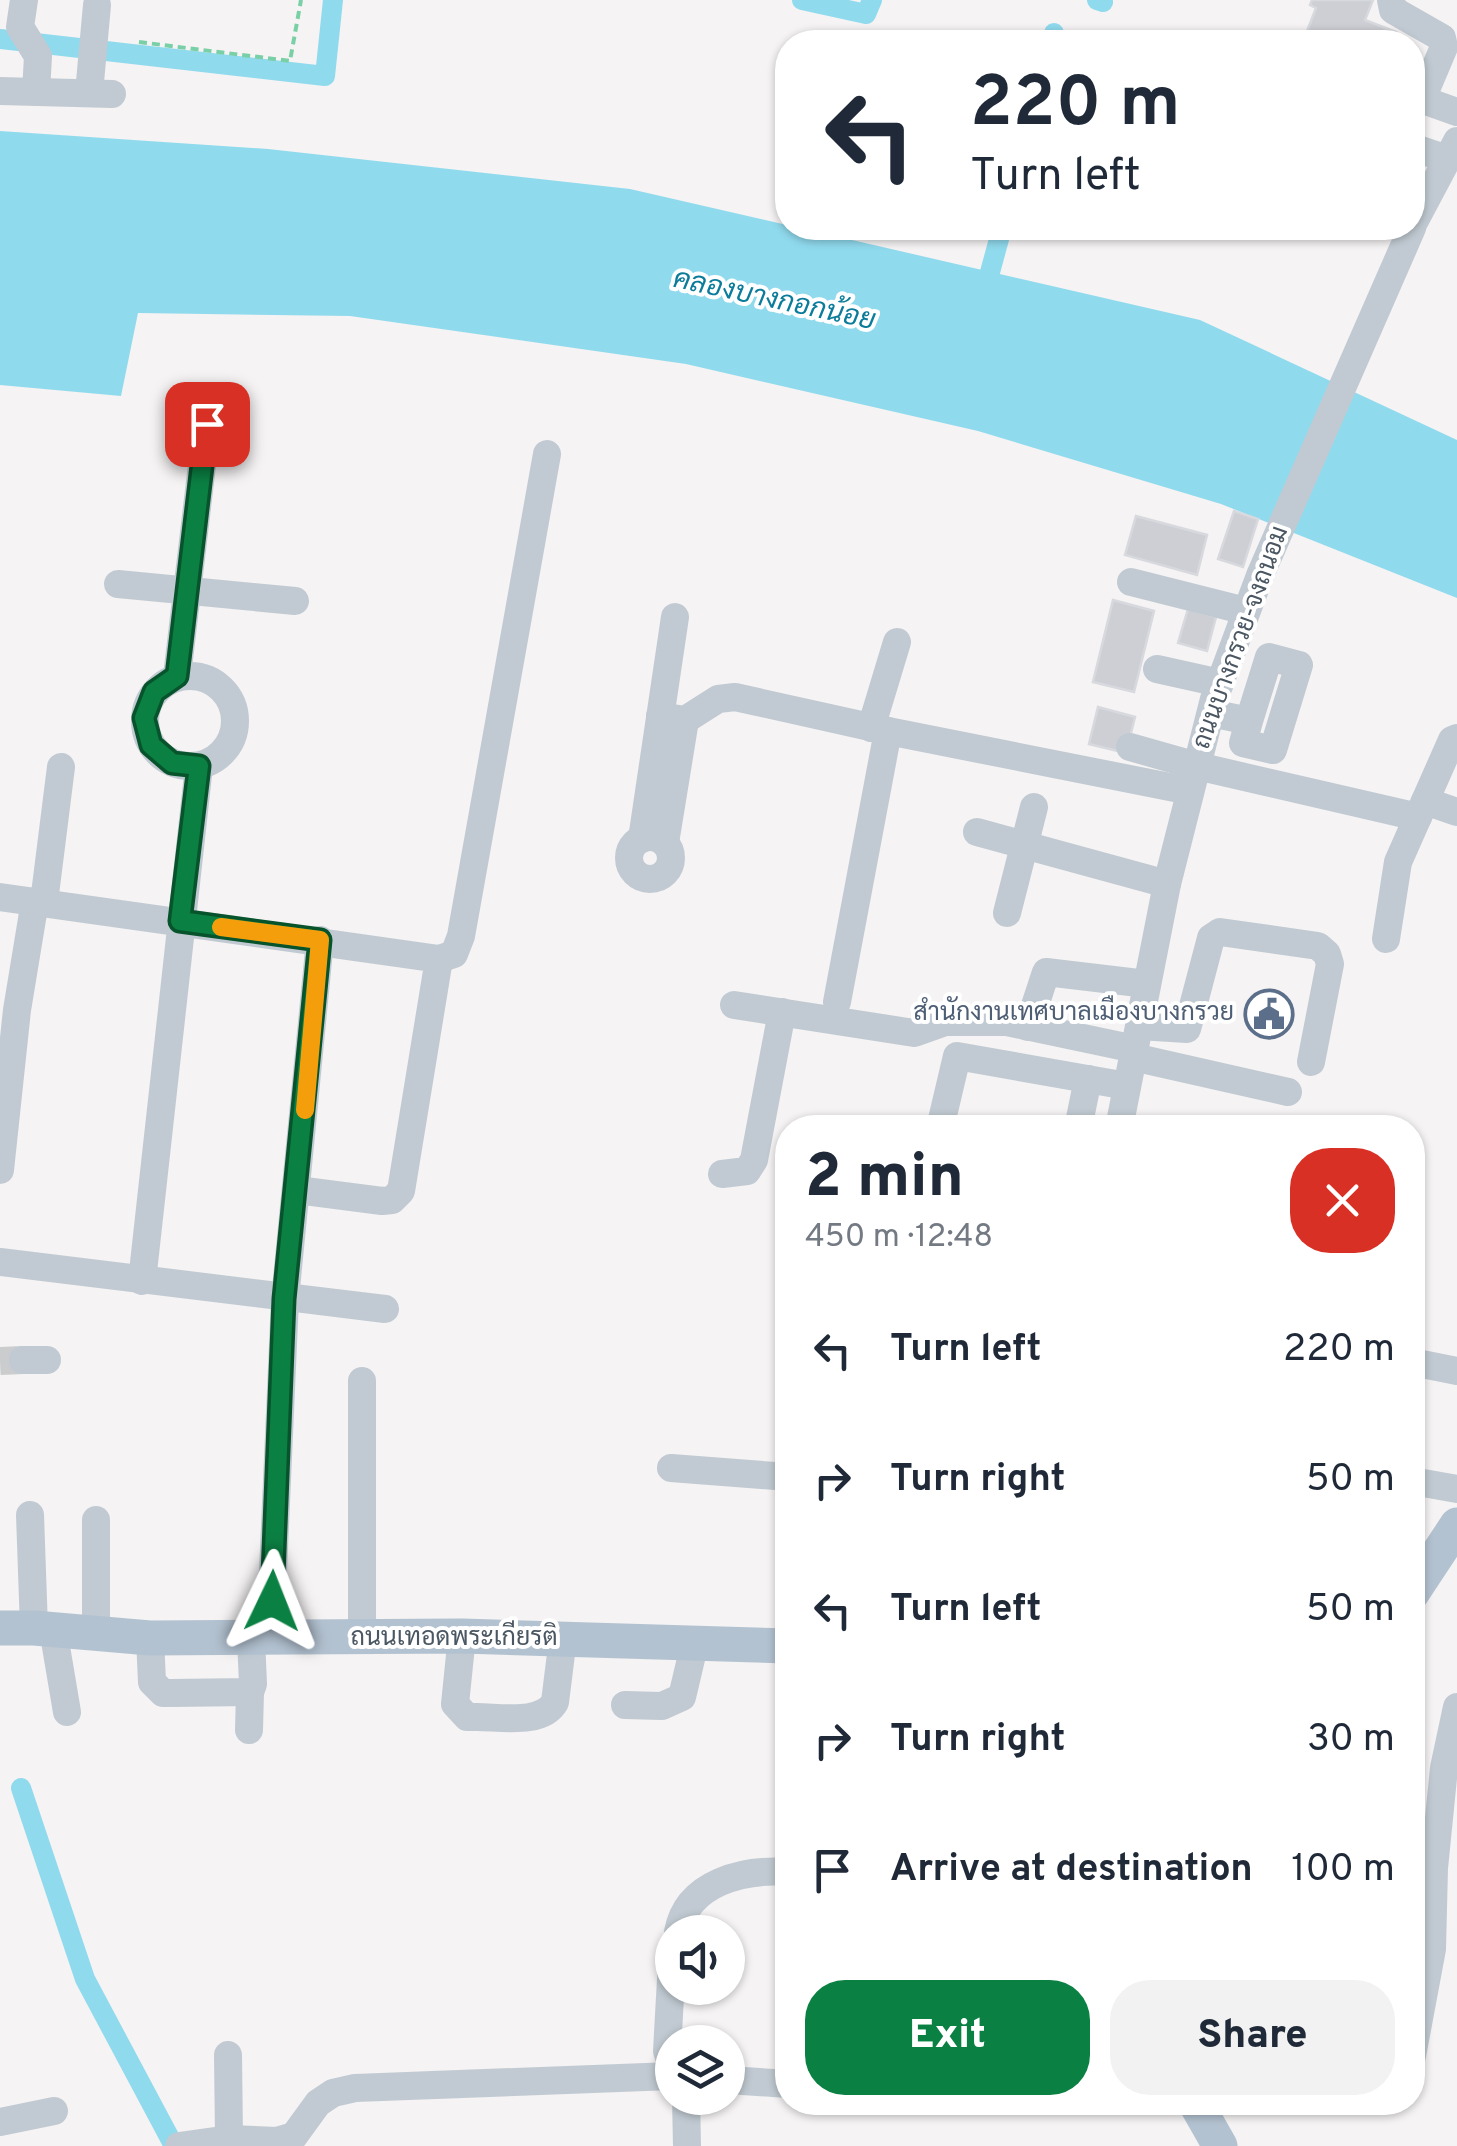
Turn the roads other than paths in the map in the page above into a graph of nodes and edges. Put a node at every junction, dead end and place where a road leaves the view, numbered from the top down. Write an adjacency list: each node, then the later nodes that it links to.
1 (24, 0): 6 (street)
2 (1391, 0): 4 (street)
3 (97, 5): 6 (street)
4 (1425, 82)
5 (0, 90): 6 (street)
6 (36, 92)
7 (1425, 100): 8 (street)
8 (1457, 112)
9 (1425, 153): 10 (street)
10 (1450, 165): 11 (street, ถนนบางกรวย-จงถนอม)
11 (1425, 206)
12 (1406, 240): 19 (street, ถนนบางกรวย-จงถนอม)
13 (207, 424): 17 (street)
14 (547, 454): 47 (street)
15 (1131, 582): 19 (street)
16 (118, 584): 17 (street)
17 (188, 590): 18 (street); 23 (street)
18 (295, 601)
19 (1246, 611): 24 (street, ถนนบางกรวย-จงถนอม)
20 (675, 617): 26 (street)
21 (897, 642): 28 (street)
22 (1157, 669): 24 (street)
23 (177, 676): 32 (street); 32 (street)
24 (1220, 683): 25 (street, ถนนบางกรวย-จงถนอม)
25 (1211, 713): 27 (street); 33 (street, ถนนบางกรวย-จงถนอม)
26 (673, 718): 28 (street); 38 (street)
27 (1249, 721)
28 (879, 729): 33 (street); 49 (street)
29 (1457, 738): 35 (street)
30 (1130, 746): 33 (street)
31 (60, 766): 42 (street)
32 (199, 766): 44 (street)
33 (1193, 779): 35 (street); 40 (street, ถนนบางกรวย-จงถนอม)
34 (1034, 807): 39 (street)
35 (1422, 809): 36 (street); 45 (street)
36 (1457, 812)
37 (976, 832): 39 (street)
38 (653, 841)
39 (1024, 845): 40 (street); 43 (street)
40 (1167, 884): 48 (street, ถนนบางกรวย-จงถนอม)
41 (0, 897): 42 (street)
42 (40, 902): 44 (street); 61 (street)
43 (1007, 913)
44 (180, 921): 46 (street); 65 (street)
45 (1386, 939)
46 (320, 940): 47 (street); 63 (street)
47 (439, 959): 63 (street)
48 (1147, 984): 52 (street); 53 (street, ถนนบางกรวย-จงถนอม)
49 (838, 1002)
50 (734, 1005): 51 (street)
51 (782, 1012): 52 (street); 62 (street)
52 (1028, 1026): 53 (street)
53 (1136, 1044): 54 (street); 56 (street, ถนนบางกรวย-จงถนอม); 57 (street)
54 (1311, 1062)
55 (1088, 1079): 56 (street); 58 (street); 59 (street)
56 (1127, 1086): 60 (street, ถนนบางกรวย-จงถนอม)
57 (1288, 1092)
58 (943, 1115)
59 (1081, 1115)
60 (1121, 1115)
61 (0, 1170)
62 (722, 1174)
63 (297, 1190): 66 (street)
64 (0, 1262): 65 (street)
65 (142, 1281): 66 (street)
66 (284, 1299): 67 (street); 84 (street)
67 (385, 1310)
68 (1425, 1365): 69 (street)
69 (1457, 1371)
70 (362, 1380): 86 (street)
71 (671, 1468): 72 (street)
72 (775, 1476)
73 (1425, 1483): 74 (street)
74 (1457, 1489)
75 (30, 1516): 80 (street)
76 (96, 1520): 81 (street)
77 (1457, 1525): 78 (main road)
78 (1448, 1565): 79 (main road)
79 (1425, 1583)
80 (29, 1628): 81 (main road, ถนนเทอดพระเกียรติ); 92 (street)
81 (96, 1634): 83 (main road, ถนนเทอดพระเกียรติ)
82 (462, 1636): 85 (main road, ถนนเทอดพระเกียรติ); 85 (street); 86 (main road, ถนนเทอดพระเกียรติ)
83 (150, 1638): 84 (main road, ถนนเทอดพระเกียรติ); 89 (street)
84 (260, 1638): 86 (main road, ถนนเทอดพระเกียรติ); 89 (street)
85 (563, 1638): 87 (main road, ถนนเทอดพระเกียรติ)
86 (362, 1639)
87 (695, 1642): 88 (main road, ถนนเทอดพระเกียรติ); 90 (street)
88 (775, 1645)
89 (250, 1692): 93 (street)
90 (625, 1704)
91 (1457, 1707): 94 (street)
92 (67, 1712)
93 (249, 1730)
94 (1450, 1770): 95 (street)
95 (1425, 1859)
96 (775, 1872): 98 (street)
97 (1425, 1884): 99 (street)
98 (682, 1915)
99 (1425, 1986)
100 (228, 2055): 108 (street)
101 (655, 2077): 108 (street)
102 (745, 2081): 103 (street)
103 (775, 2083)
104 (54, 2111): 107 (street)
105 (686, 2115): 110 (street)
106 (1202, 2115): 111 (main road)
107 (0, 2122)
108 (230, 2139): 109 (street)
109 (181, 2146)
110 (687, 2146)
111 (1220, 2146)

